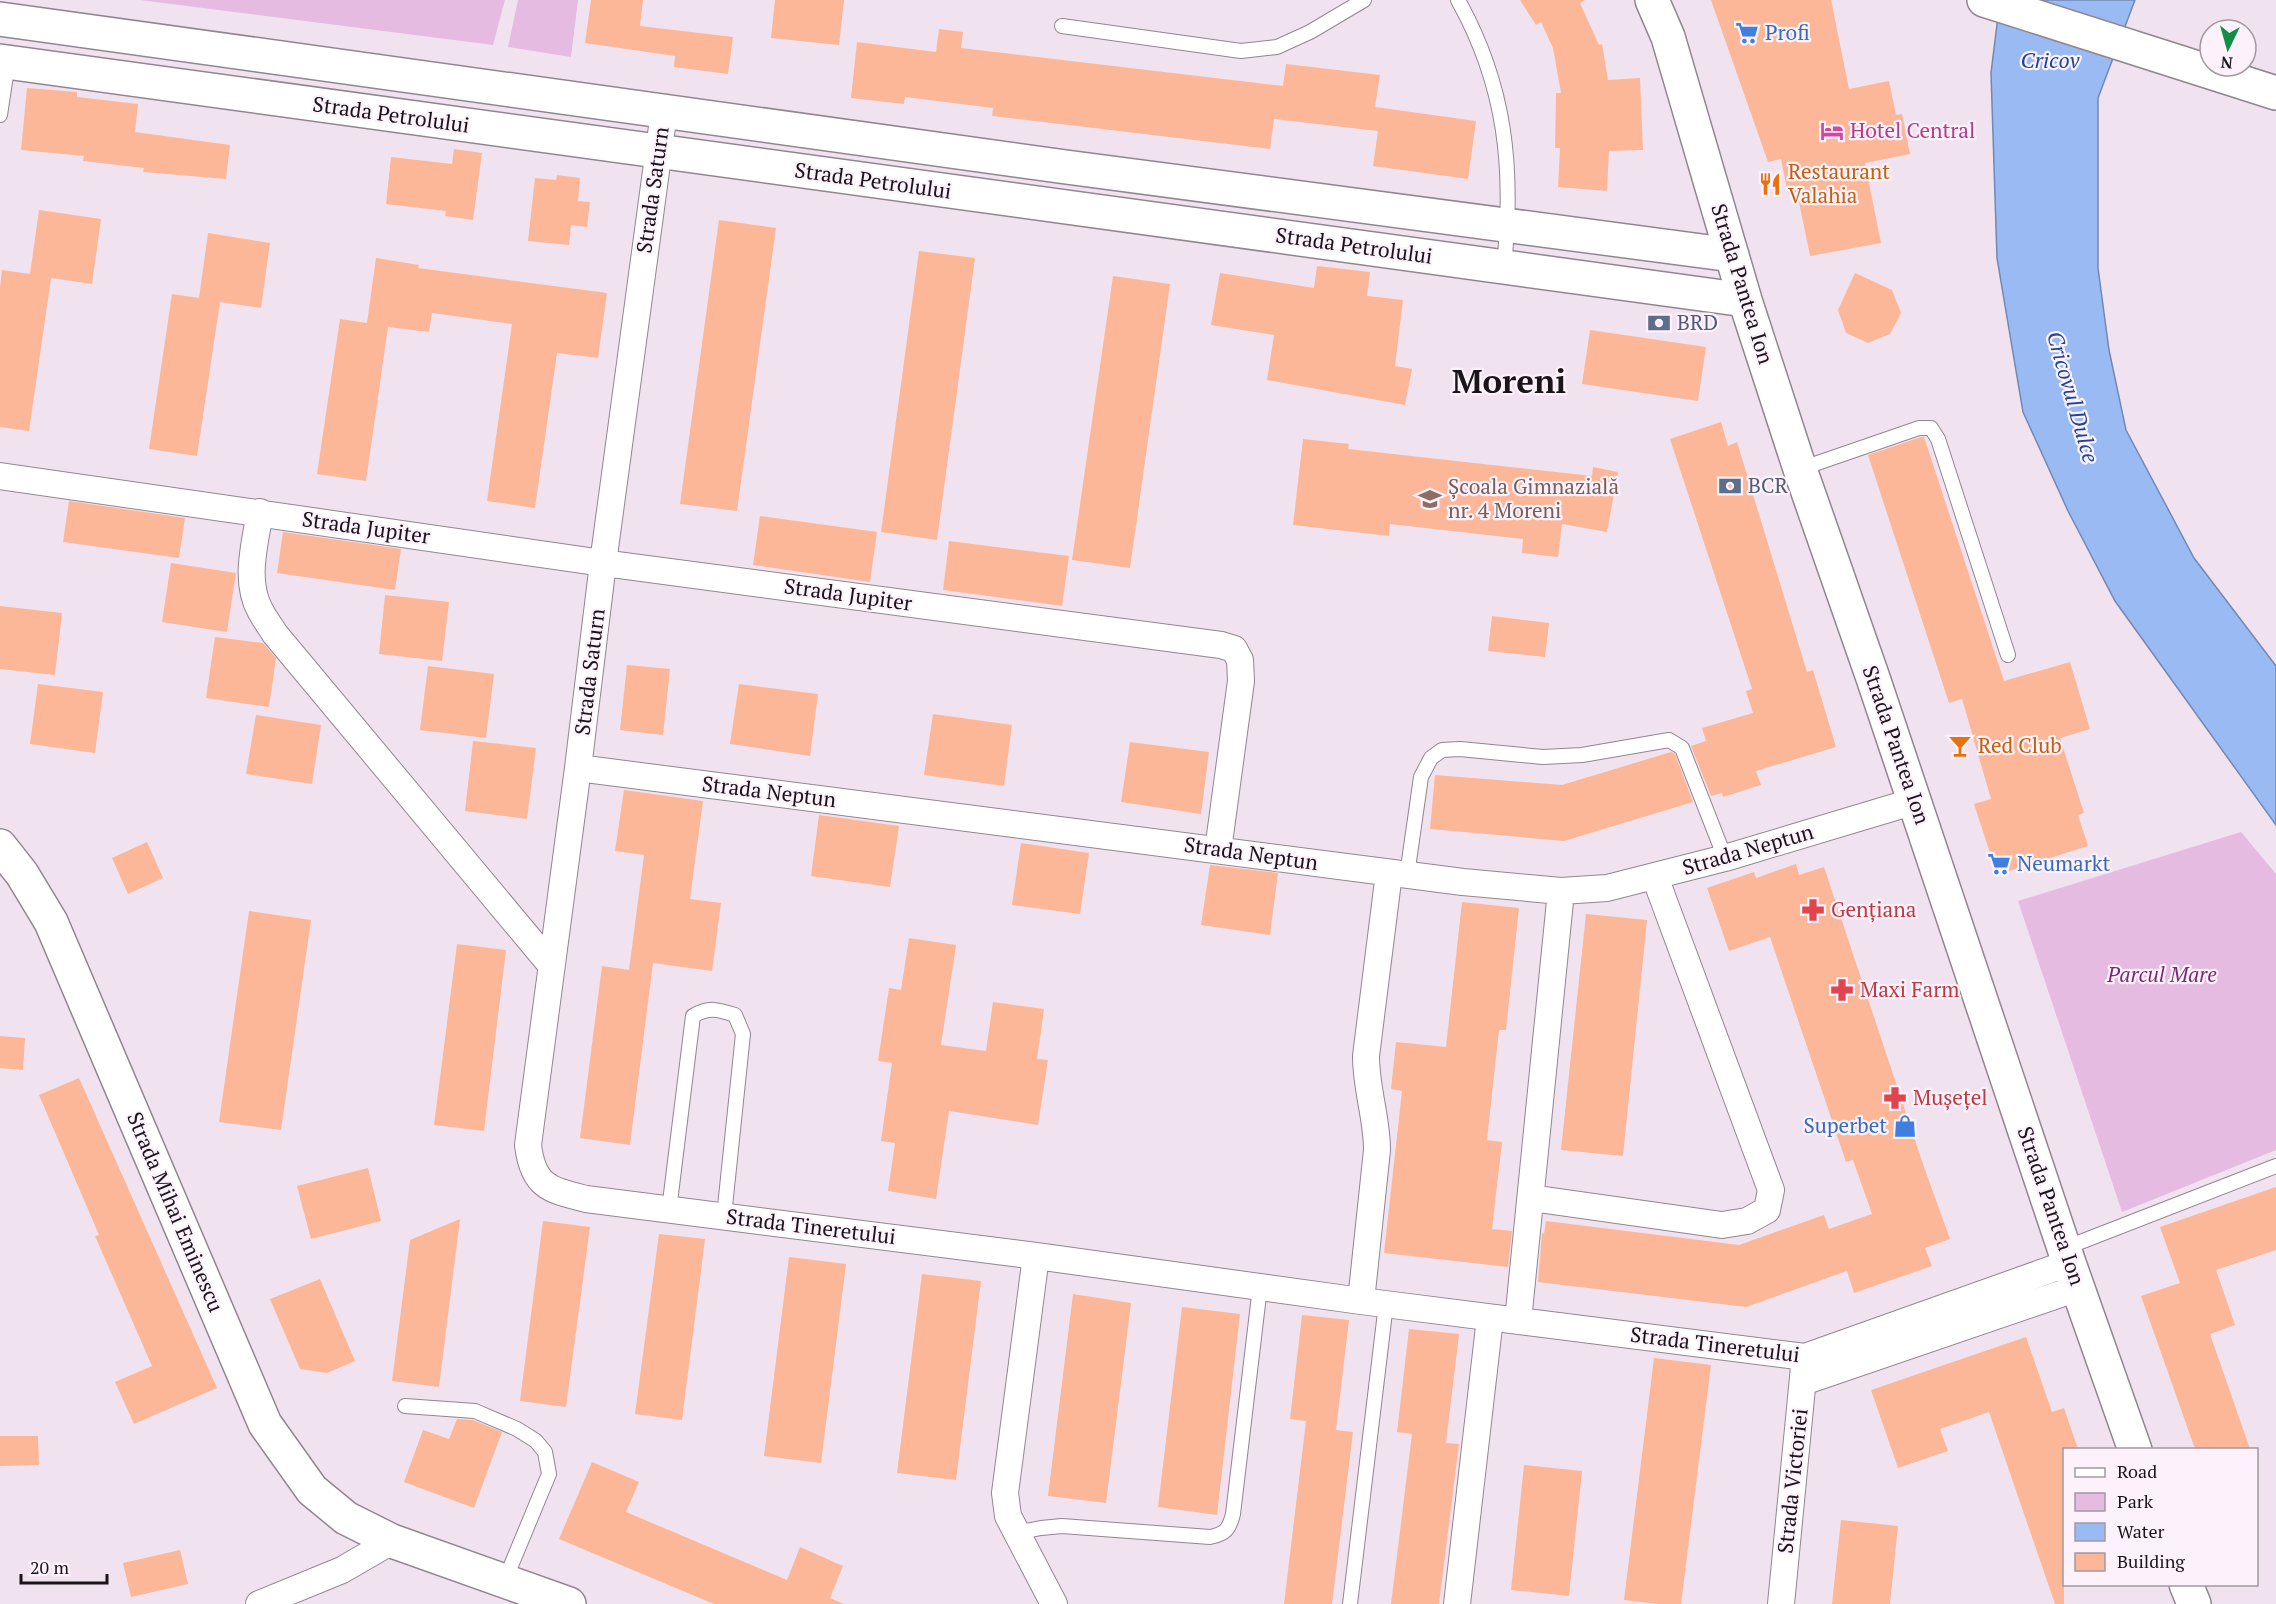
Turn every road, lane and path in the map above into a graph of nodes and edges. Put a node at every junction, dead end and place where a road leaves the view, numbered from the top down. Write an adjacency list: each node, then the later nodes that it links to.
1 (1364, 0): 6 (lane)
2 (1458, 0): 14 (lane)
3 (1984, 0): 8 (street)
4 (1668, 10): 15 (street, Strada Pantea Ion)
5 (0, 19): 9 (street, Strada Petrolului)
6 (1062, 26)
7 (4, 61): 10 (lane); 11 (street, Strada Petrolului)
8 (2276, 93)
9 (664, 112): 11 (street, Strada Saturn); 12 (street, Strada Petrolului)
10 (0, 115)
11 (658, 151): 13 (street, Strada Petrolului); 21 (street, Strada Saturn)
12 (1066, 167): 13 (street); 14 (street, Strada Petrolului)
13 (1061, 207): 16 (street, Strada Petrolului)
14 (1508, 226): 15 (street, Strada Petrolului); 16 (lane)
15 (1732, 255): 17 (street, Strada Pantea Ion)
16 (1504, 266): 17 (street, Strada Petrolului)
17 (1745, 300): 18 (street, Strada Pantea Ion)
18 (1800, 469): 22 (lane); 24 (street, Strada Pantea Ion)
19 (0, 477): 20 (street, Strada Jupiter)
20 (260, 512): 21 (street, Strada Jupiter); 31 (street)
21 (603, 563): 23 (street, Strada Saturn); 26 (street, Strada Jupiter)
22 (2008, 655)
23 (578, 768): 26 (street, Strada Neptun); 31 (street, Strada Saturn)
24 (1915, 801): 27 (street, Strada Neptun); 38 (street, Strada Pantea Ion)
25 (0, 846): 47 (street, Strada Mihai Eminescu)
26 (1218, 850): 28 (street, Strada Neptun)
27 (1725, 858): 28 (lane); 29 (street, Strada Neptun)
28 (1398, 874): 30 (street, Strada Neptun); 40 (street)
29 (1656, 877): 30 (street, Strada Neptun); 33 (street)
30 (1561, 891): 33 (street)
31 (551, 965): 34 (street, Strada Saturn)
32 (2276, 1166): 38 (lane)
33 (1530, 1198): 42 (street)
34 (586, 1199): 35 (street, Strada Tineretului)
35 (669, 1210): 36 (street, Strada Tineretului); 36 (lane)
36 (724, 1216): 37 (street, Strada Tineretului)
37 (1036, 1256): 39 (street, Strada Tineretului); 46 (street)
38 (2071, 1266): 43 (street, Strada Tineretului); 45 (street, Strada Pantea Ion)
39 (1260, 1287): 40 (street, Strada Tineretului); 46 (lane)
40 (1373, 1302): 41 (street, Strada Tineretului); 53 (lane)
41 (1490, 1318): 42 (street, Strada Tineretului); 54 (street)
42 (1518, 1320): 43 (street, Strada Tineretului)
43 (1804, 1370): 55 (street, Strada Victoriei)
44 (405, 1406): 48 (lane)
45 (2135, 1448)
46 (1016, 1533): 52 (street)
47 (392, 1540): 48 (street, Strada Mihai Eminescu); 50 (street)
48 (506, 1580): 51 (street, Strada Mihai Eminescu)
49 (2187, 1586): 56 (street)
50 (259, 1604)
51 (569, 1604)
52 (1054, 1604)
53 (1350, 1604)
54 (1457, 1604)
55 (1781, 1604)
56 (2194, 1604)

